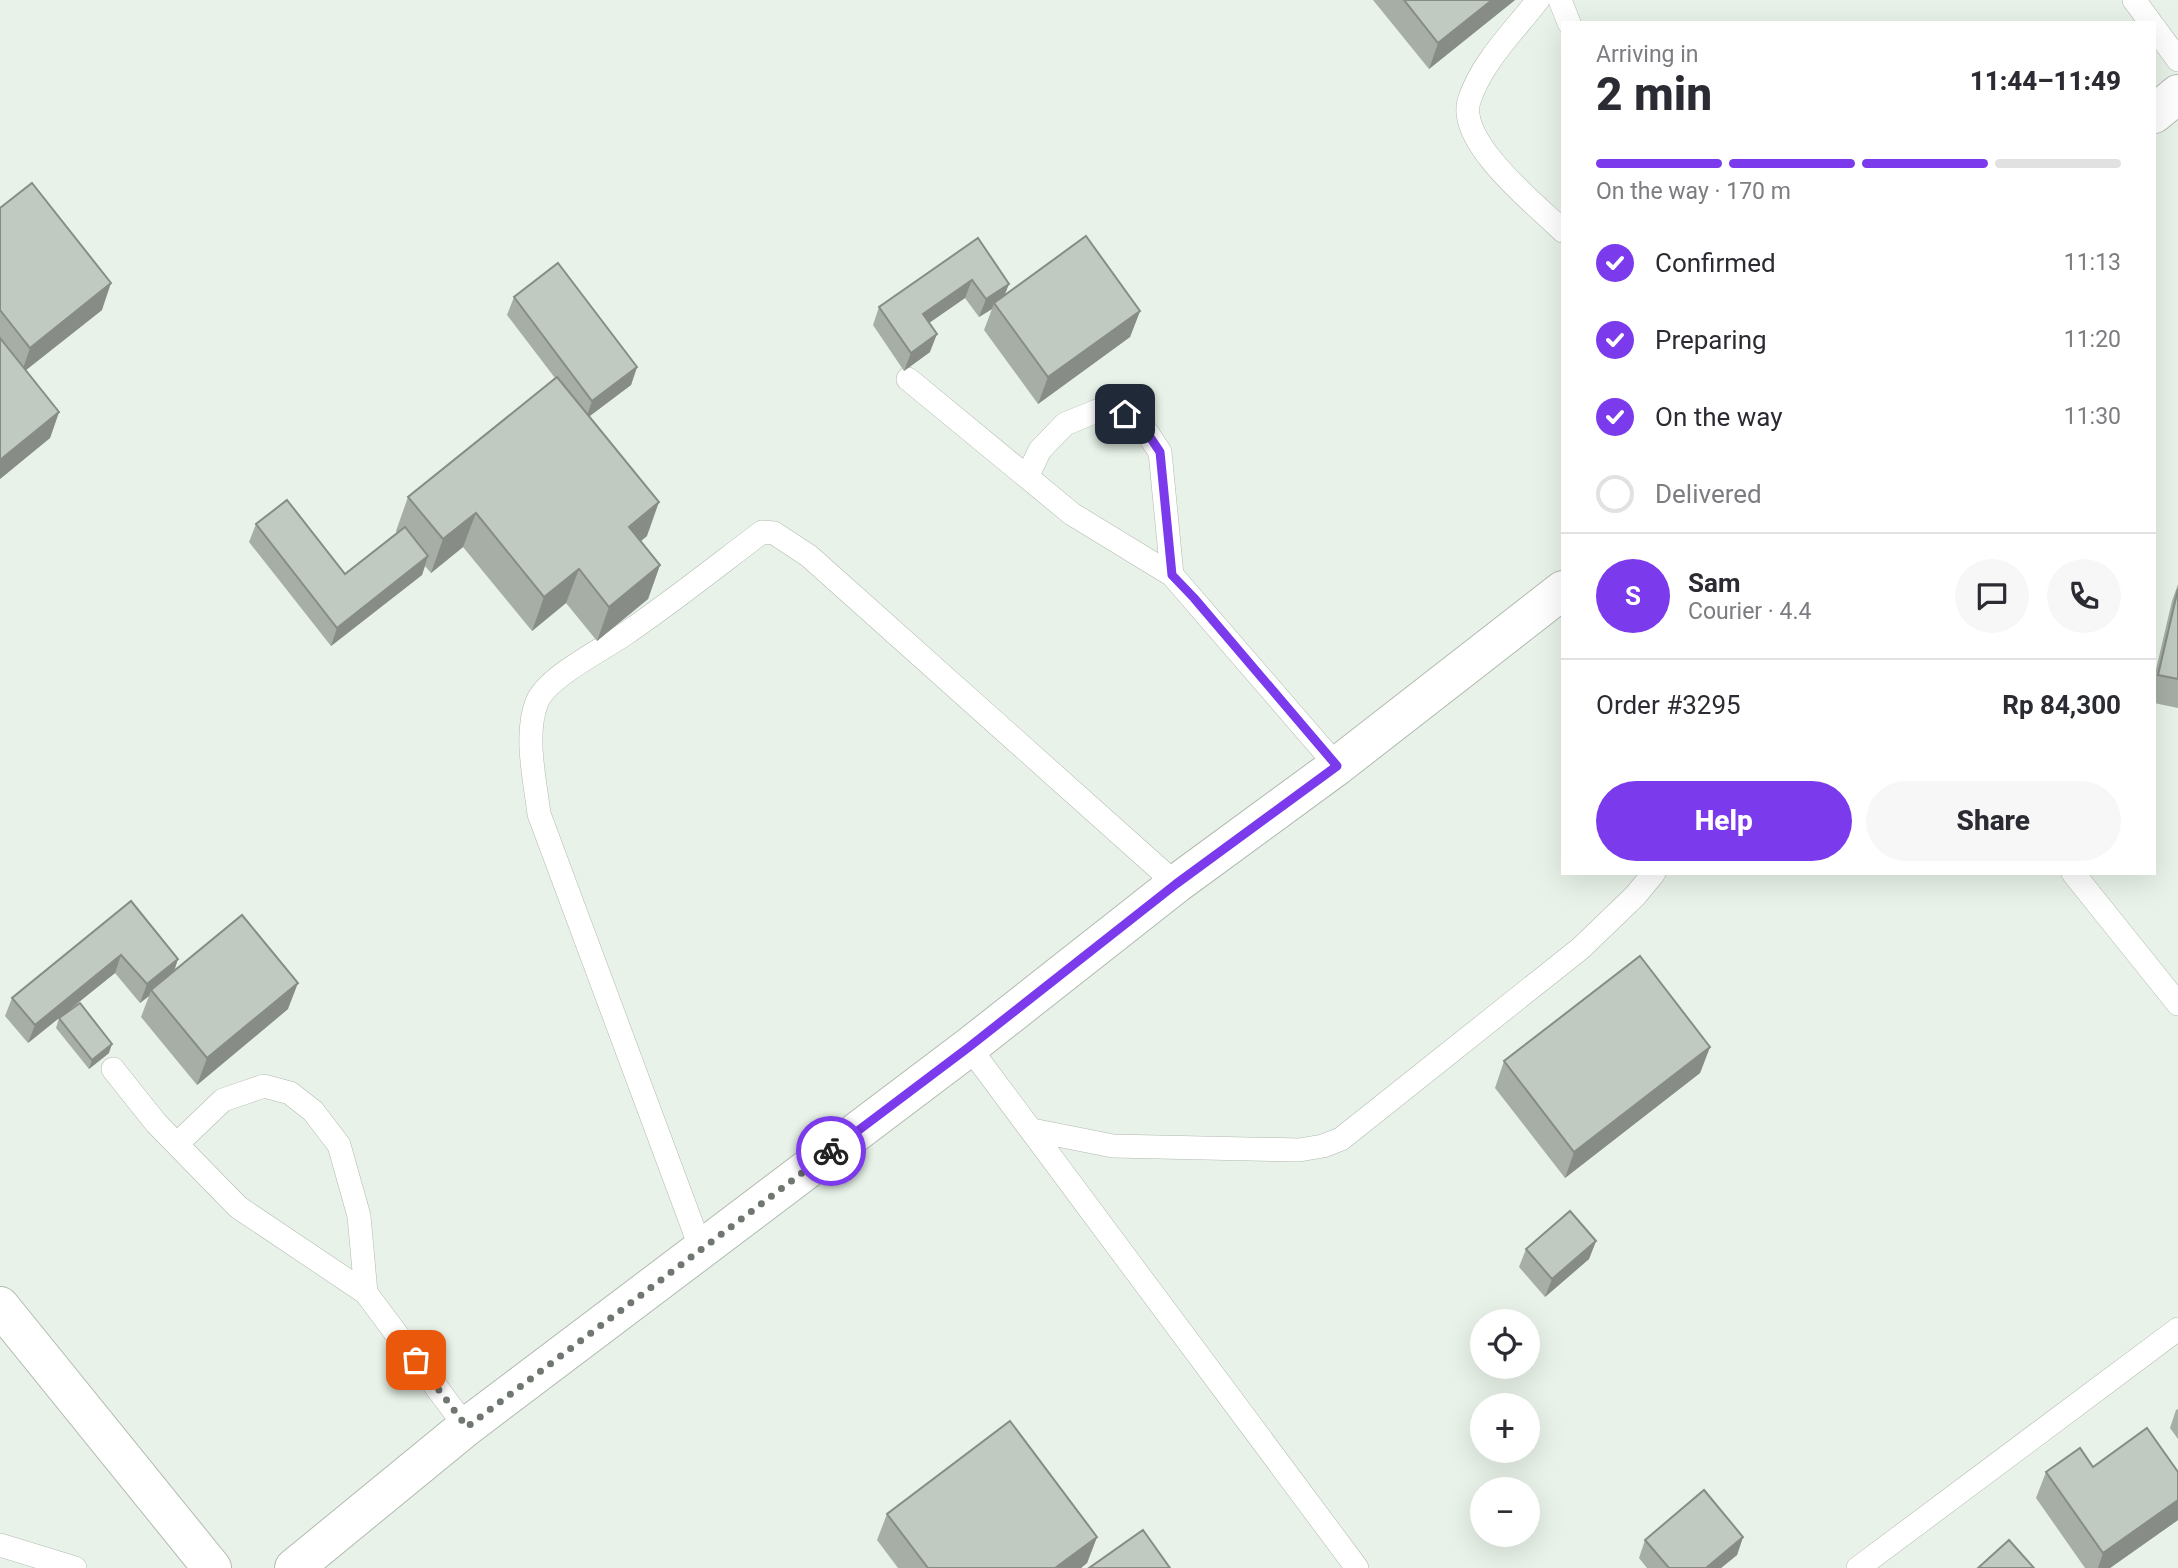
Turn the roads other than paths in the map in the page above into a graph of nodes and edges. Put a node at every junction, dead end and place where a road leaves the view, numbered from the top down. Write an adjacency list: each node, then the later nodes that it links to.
1 (1538, 0): 10 (lane)
2 (1560, 0): 4 (lane)
3 (2134, 0): 5 (lane)
4 (1568, 21)
5 (2150, 21)
6 (2156, 30): 7 (lane)
7 (2178, 60)
8 (2178, 94): 9 (street)
9 (2156, 112)
10 (1561, 229)
11 (908, 379): 12 (lane)
12 (1027, 477): 13 (lane); 13 (lane)
13 (1172, 575): 15 (lane)
14 (1561, 592): 15 (street)
15 (1337, 766): 18 (street)
16 (1652, 875): 22 (lane)
17 (2075, 875): 19 (lane)
18 (1176, 884): 20 (street); 24 (lane)
19 (2178, 1004)
20 (969, 1047): 22 (lane); 24 (street)
21 (113, 1069): 23 (lane)
22 (1032, 1130): 33 (lane)
23 (177, 1144): 25 (lane); 25 (lane)
24 (701, 1250): 28 (street)
25 (366, 1293): 28 (lane)
26 (0, 1306): 31 (street)
27 (2178, 1329): 34 (lane)
28 (467, 1427): 32 (street)
29 (0, 1545): 30 (lane)
30 (75, 1568)
31 (212, 1568)
32 (294, 1568)
33 (1357, 1568)
34 (1858, 1568)

